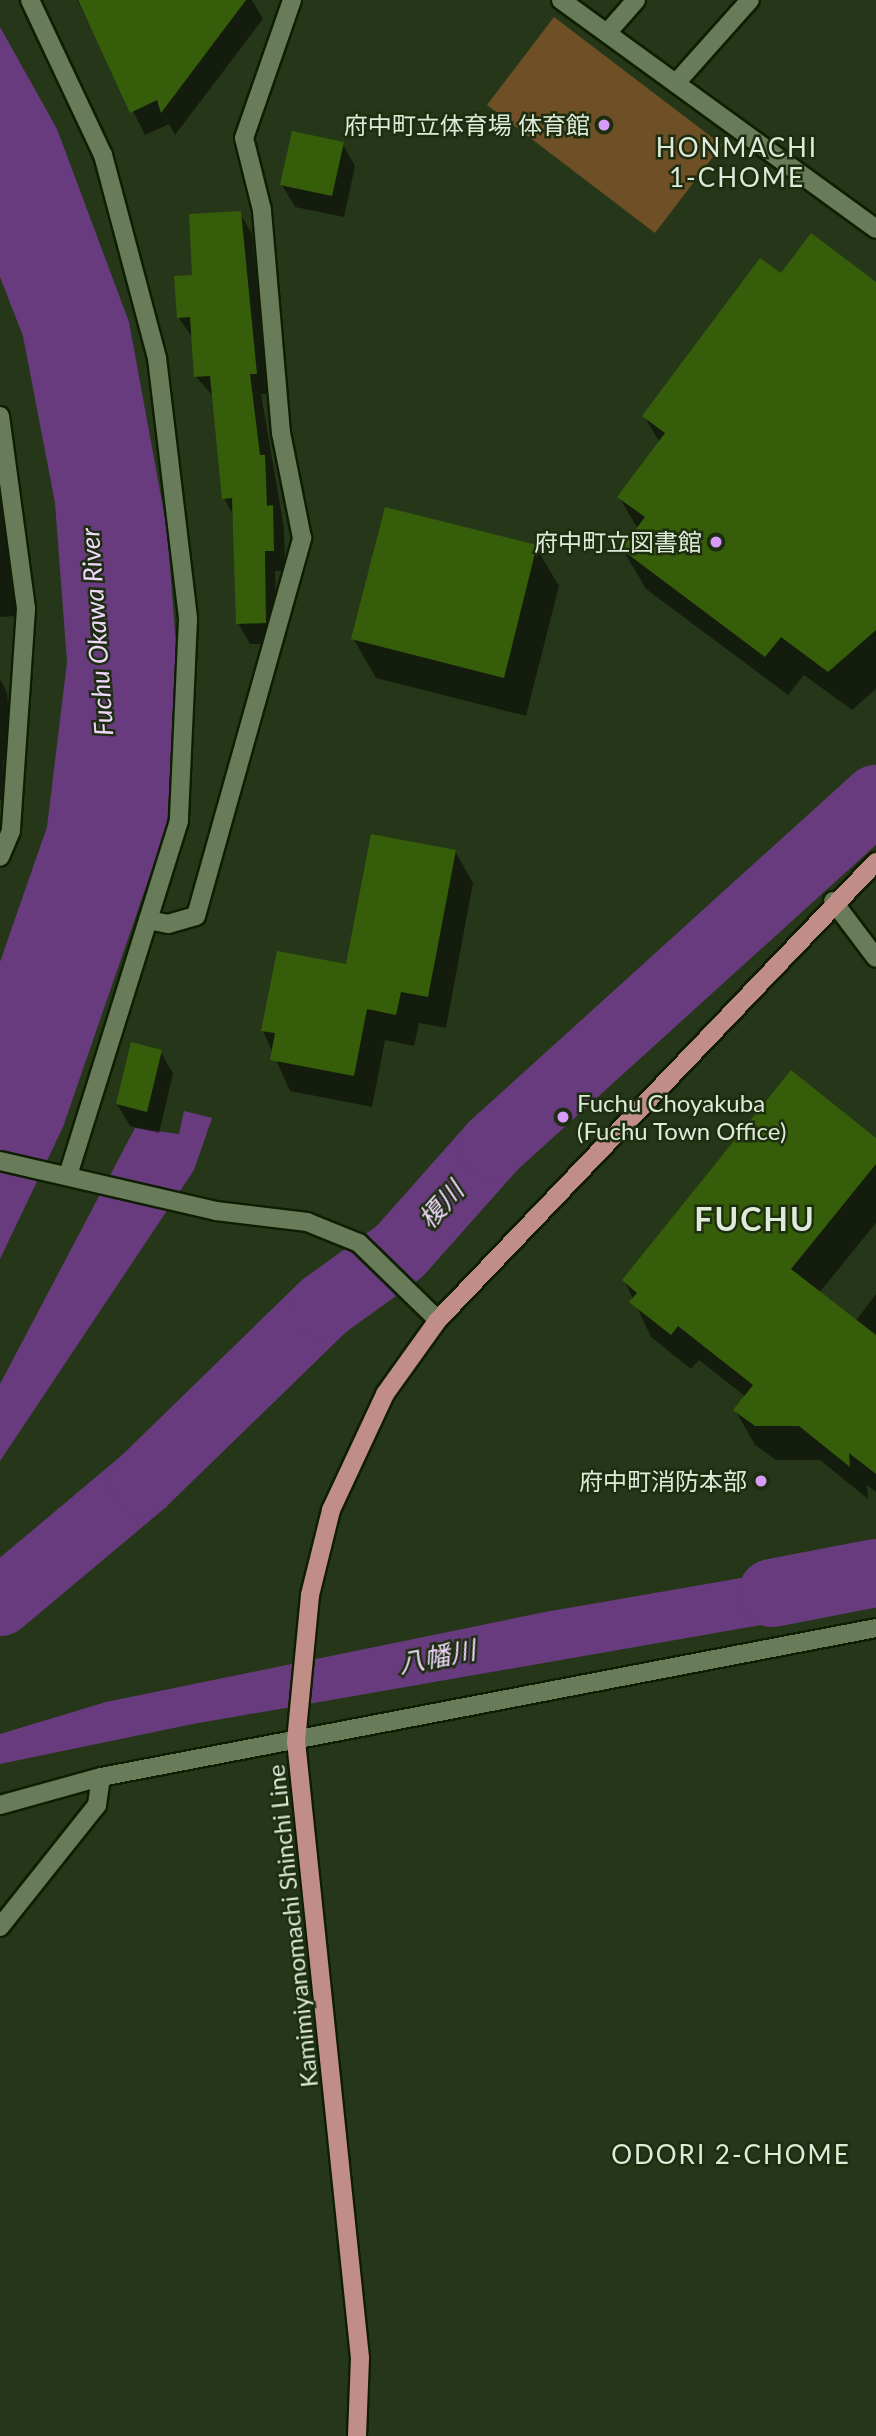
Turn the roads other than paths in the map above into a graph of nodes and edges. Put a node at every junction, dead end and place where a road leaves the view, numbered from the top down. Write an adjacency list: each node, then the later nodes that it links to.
1 (30, 0): 13 (street)
2 (292, 0): 13 (street)
3 (561, 0): 6 (street)
4 (636, 0): 6 (street)
5 (750, 0): 7 (street)
6 (607, 33): 7 (street)
7 (676, 83): 8 (street)
8 (876, 229)
9 (0, 416): 10 (street)
10 (0, 857)
11 (876, 862): 12 (main road, Kamimiyanomachi Shinchi Line)
12 (833, 901): 14 (street); 17 (main road, Kamimiyanomachi Shinchi Line)
13 (148, 920): 16 (street)
14 (876, 958)
15 (0, 1161): 16 (street)
16 (60, 1174): 17 (street)
17 (438, 1320): 19 (main road, Kamimiyanomachi Shinchi Line)
18 (876, 1628): 19 (street)
19 (296, 1741): 20 (street); 23 (main road, Kamimiyanomachi Shinchi Line)
20 (101, 1777): 21 (street); 22 (street)
21 (0, 1805)
22 (0, 1927)
23 (357, 2436)

